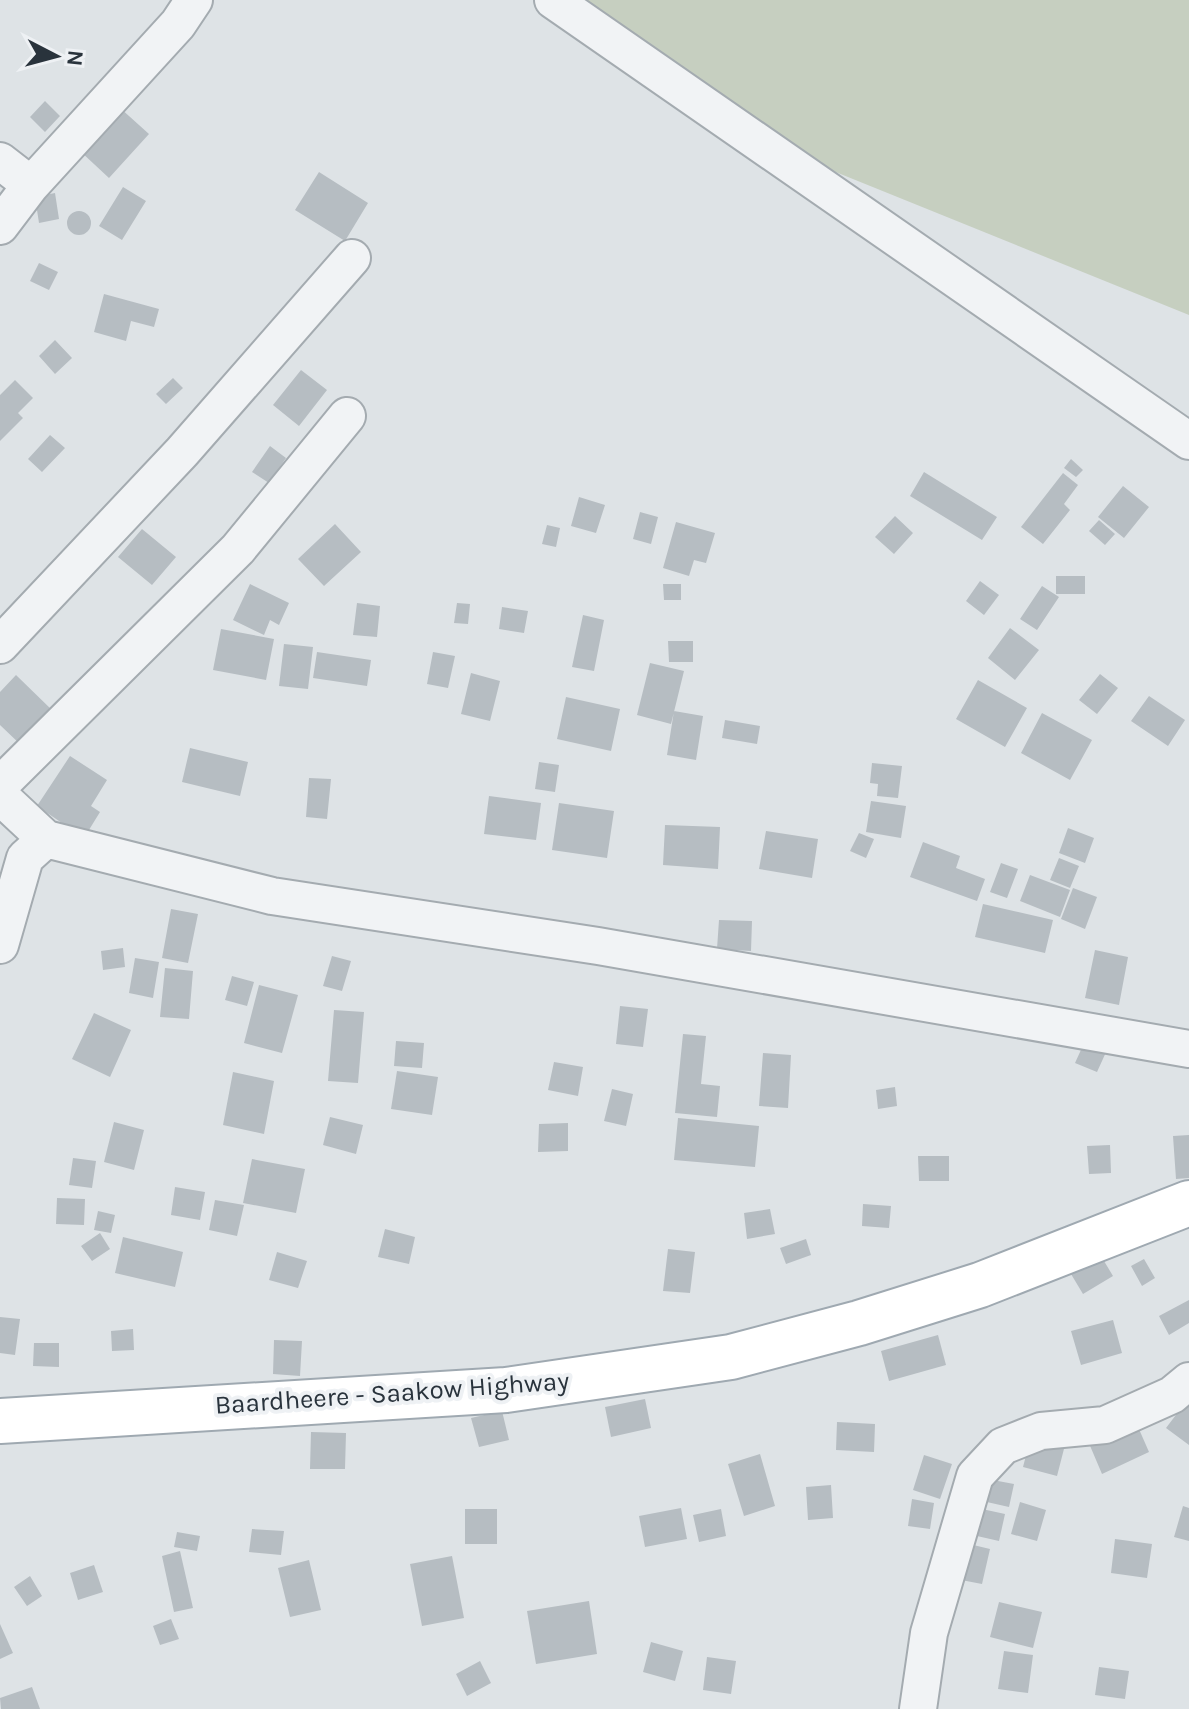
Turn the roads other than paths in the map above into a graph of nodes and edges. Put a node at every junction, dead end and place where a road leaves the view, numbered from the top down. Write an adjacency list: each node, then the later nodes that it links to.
1 (194, 0): 4 (street)
2 (553, 0): 8 (street)
3 (0, 161): 4 (street)
4 (31, 185): 5 (street)
5 (0, 226)
6 (352, 258): 9 (street)
7 (347, 416): 10 (street)
8 (1189, 441)
9 (0, 645)
10 (0, 785)
11 (0, 796): 12 (street)
12 (46, 839): 13 (street); 14 (street)
13 (0, 945)
14 (1189, 1049)
15 (1189, 1203): 17 (main road, Baardheere - Saakow Highway)
16 (1189, 1381): 18 (street)
17 (0, 1421)
18 (918, 1709)

